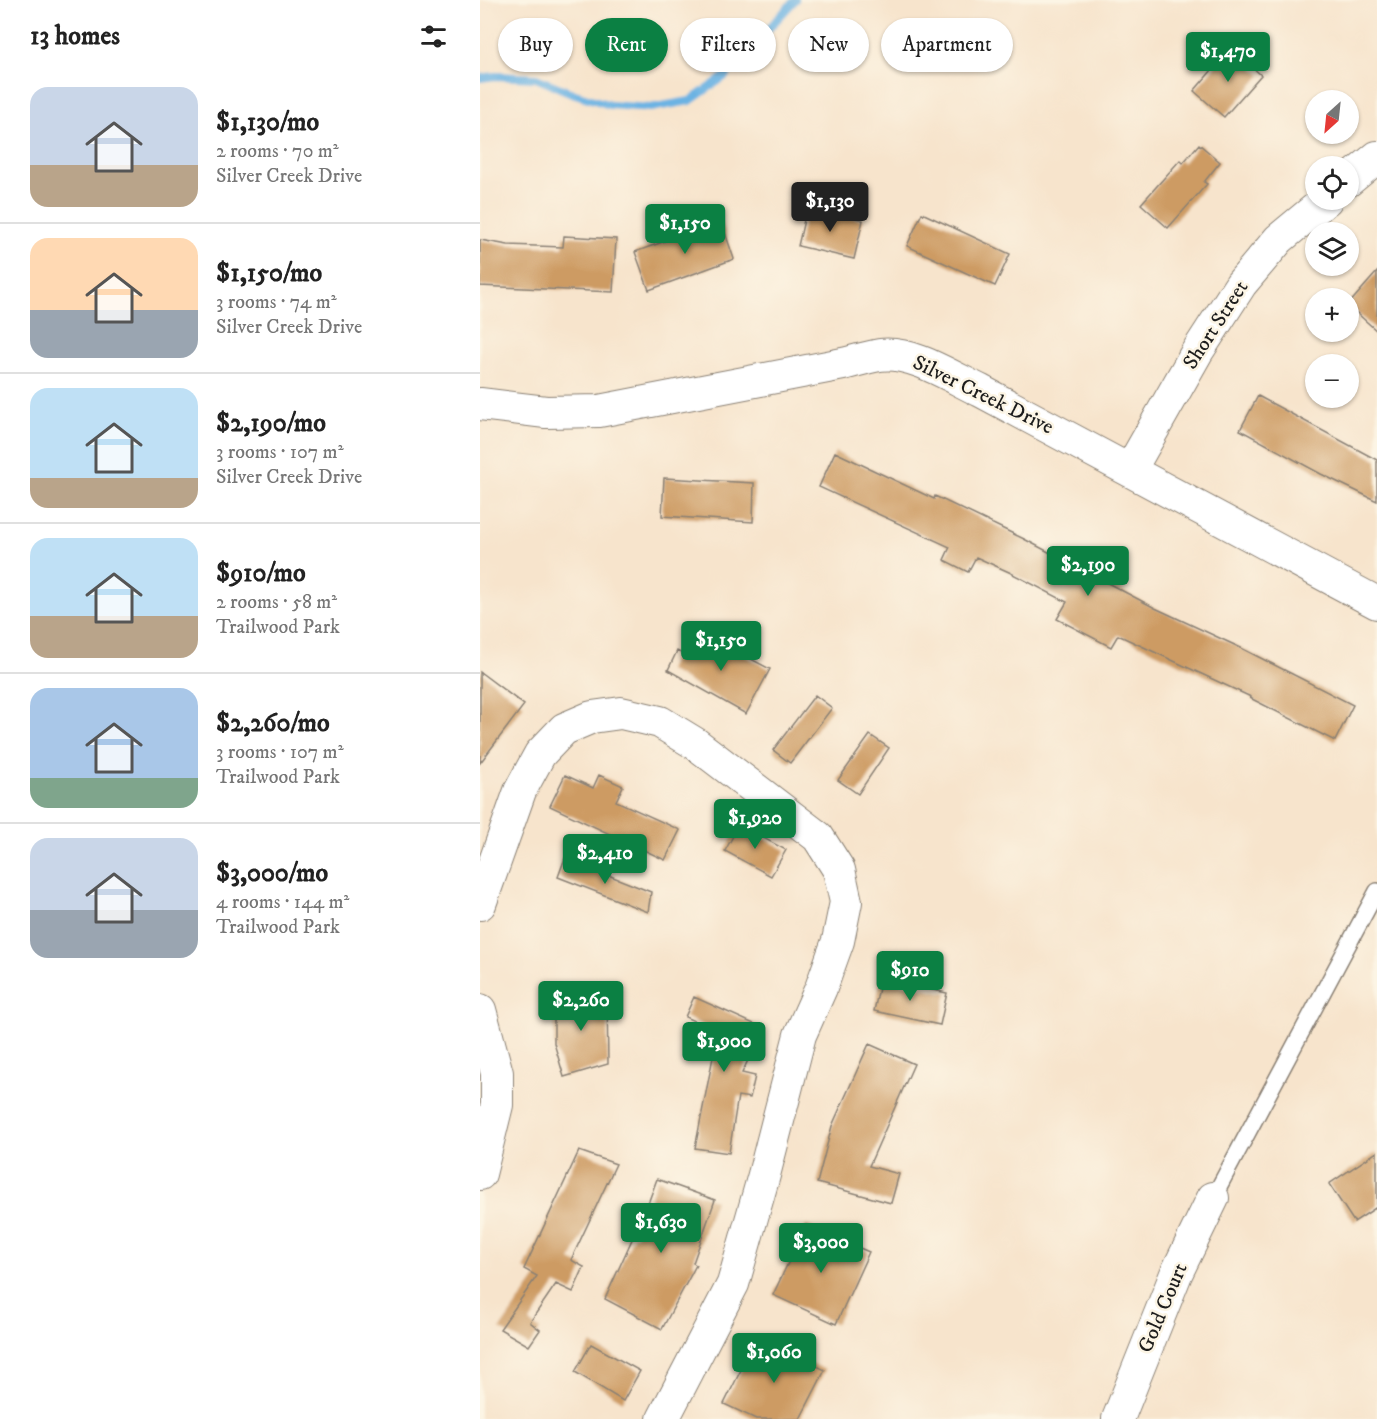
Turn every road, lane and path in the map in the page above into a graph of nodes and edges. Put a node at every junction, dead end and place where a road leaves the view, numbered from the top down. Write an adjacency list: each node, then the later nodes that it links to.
1 (1377, 157): 2 (street)
2 (1359, 172)
3 (1314, 210): 5 (street, Short Street)
4 (480, 404): 5 (street, Silver Creek Drive)
5 (1130, 470): 6 (street, Silver Creek Drive)
6 (1377, 603)
7 (1377, 891): 11 (lane)
8 (480, 904): 12 (street)
9 (480, 1010): 10 (street)
10 (480, 1174)
11 (1213, 1198): 13 (street, Gold Court)
12 (663, 1419)
13 (1118, 1419)

